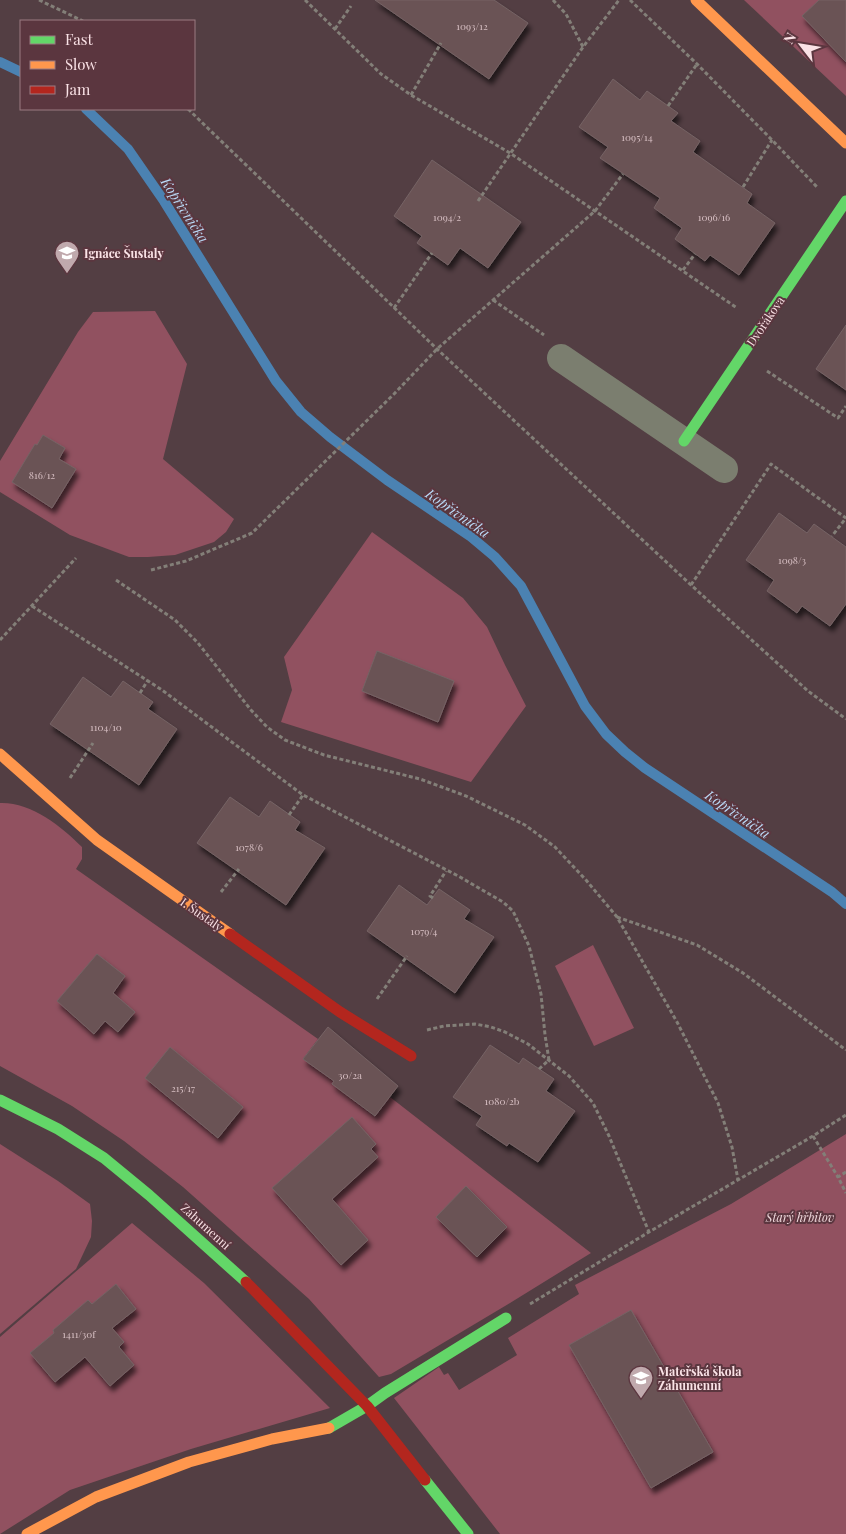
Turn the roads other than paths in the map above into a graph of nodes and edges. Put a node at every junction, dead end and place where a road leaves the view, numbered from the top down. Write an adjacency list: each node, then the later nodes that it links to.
1 (696, 0): 2 (street)
2 (846, 143)
3 (846, 201): 5 (street, Dvořákova)
4 (561, 358): 5 (street)
5 (684, 441): 6 (street)
6 (724, 469)
7 (1, 758): 8 (street, I. Šustaly)
8 (411, 1056)
9 (0, 1100): 11 (street, Záhumenní)
10 (506, 1318): 11 (street)
11 (368, 1406): 12 (street); 13 (street, Záhumenní)
12 (27, 1534)
13 (468, 1534)

